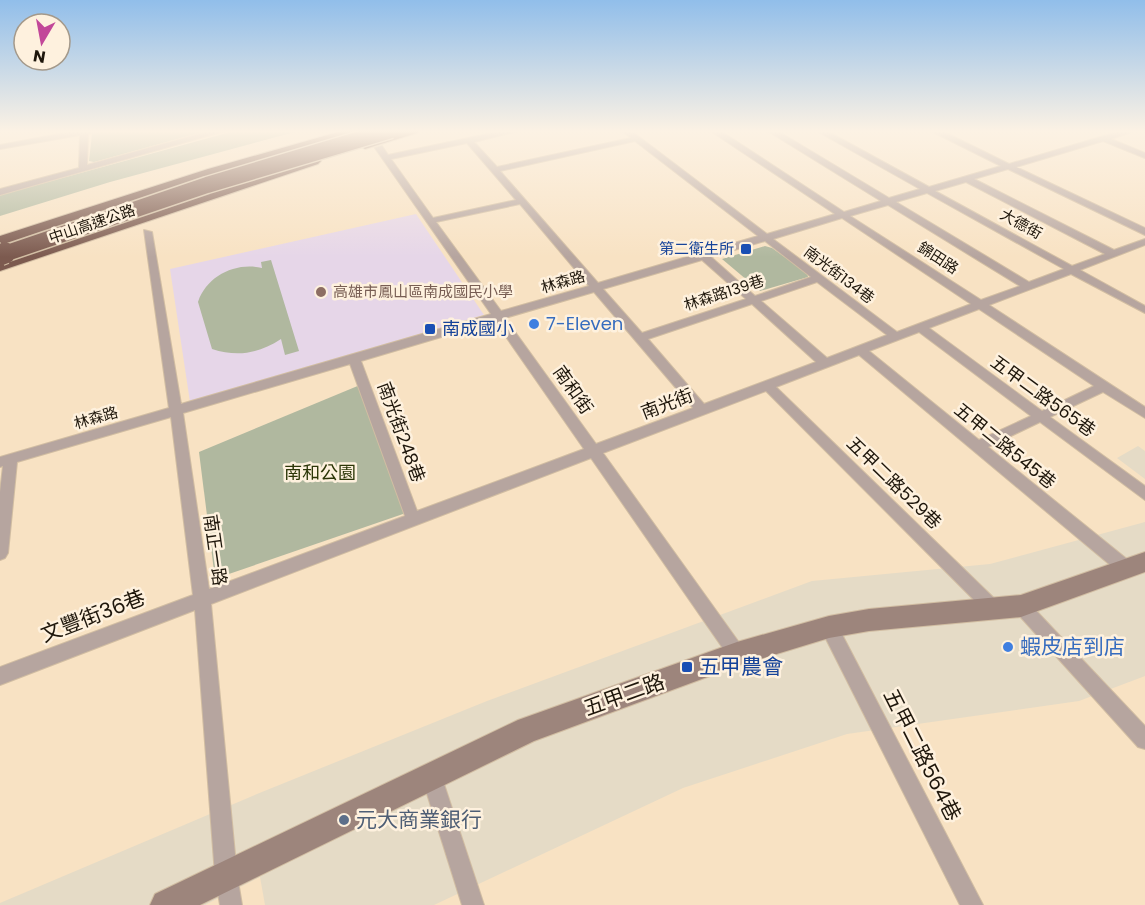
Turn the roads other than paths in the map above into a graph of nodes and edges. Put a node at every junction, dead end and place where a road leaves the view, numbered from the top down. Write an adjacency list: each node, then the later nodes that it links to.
1 (71, 172): 16 (street)
2 (192, 172): 21 (highway)
3 (234, 172): 25 (highway, 中山高速公路)
4 (238, 172): 28 (highway, 中山高速公路, bridge)
5 (278, 172): 30 (highway)
6 (396, 172): 20 (street, 南和街)
7 (496, 172): 17 (street)
8 (679, 172): 24 (street, 南光街134巷)
9 (778, 172): 19 (street, 錦田路)
10 (839, 172): 18 (street)
11 (896, 172): 15 (street, 大德街)
12 (991, 172): 14 (street, 林森路)
13 (1020, 172): 23 (street)
14 (967, 179): 15 (street, 林森路); 27 (street)
15 (929, 190): 18 (street, 林森路); 31 (street, 大德街)
16 (0, 192)
17 (521, 200): 20 (street); 34 (street)
18 (888, 202): 19 (street, 林森路); 33 (street)
19 (843, 215): 24 (street, 林森路); 36 (street, 錦田路)
20 (430, 221): 38 (street, 南和街)
21 (0, 226)
22 (147, 232): 47 (street, 南正一路)
23 (1145, 232)
24 (765, 238): 29 (street, 林森路); 32 (street, 南光街134巷)
25 (0, 242)
26 (1145, 242): 27 (street, 南光街)
27 (1113, 254): 31 (street, 南光街)
28 (0, 255)
29 (704, 256): 34 (street, 林森路); 35 (street)
30 (0, 265)
31 (1071, 270): 33 (street, 南光街); 37 (street, 大德街)
32 (818, 278): 35 (street, 林森路139巷); 40 (street, 南光街134巷)
33 (1028, 286): 36 (street, 南光街)
34 (596, 287): 38 (street, 林森路); 41 (street)
35 (753, 300): 41 (street, 林森路139巷); 44 (street)
36 (981, 304): 39 (street, 南光街); 46 (street, 錦田路)
37 (1145, 310)
38 (498, 316): 43 (street, 林森路); 52 (street, 南和街)
39 (920, 327): 40 (street, 南光街); 50 (street, 五甲二路565巷)
40 (895, 336): 42 (street, 南光街)
41 (640, 338): 48 (street)
42 (860, 350): 44 (street, 南光街); 51 (street, 五甲二路545巷)
43 (354, 358): 47 (street, 林森路); 55 (street, 南光街248巷)
44 (825, 363): 45 (street, 南光街)
45 (766, 385): 48 (street, 南光街); 60 (street, 五甲二路529巷)
46 (1104, 386): 49 (street, 錦田路); 50 (street)
47 (176, 410): 53 (street, 林森路); 58 (street, 南正一路)
48 (702, 410): 52 (street, 南光街)
49 (1145, 413)
50 (1041, 417): 51 (street); 54 (street, 五甲二路565巷)
51 (977, 447): 57 (street, 五甲二路545巷)
52 (593, 451): 55 (street, 南光街); 62 (street, 南和街)
53 (6, 460): 56 (street)
54 (1145, 494)
55 (414, 519): 58 (street, 南光街)
56 (0, 553)
57 (1136, 566): 59 (main road, 五甲二路)
58 (202, 599): 63 (street, 文豐街36巷); 66 (street, 南正一路)
59 (1021, 606): 60 (main road, 五甲二路); 64 (street)
60 (994, 609): 61 (main road, 五甲二路)
61 (829, 627): 62 (main road, 五甲二路); 70 (street, 五甲二路564巷)
62 (737, 654): 65 (main road, 五甲二路)
63 (0, 676)
64 (1145, 740)
65 (432, 778): 66 (main road, 五甲二路); 69 (street)
66 (226, 875): 67 (main road, 五甲二路); 68 (street, 南正一路)
67 (166, 905)
68 (231, 905)
69 (473, 905)
70 (972, 905)

